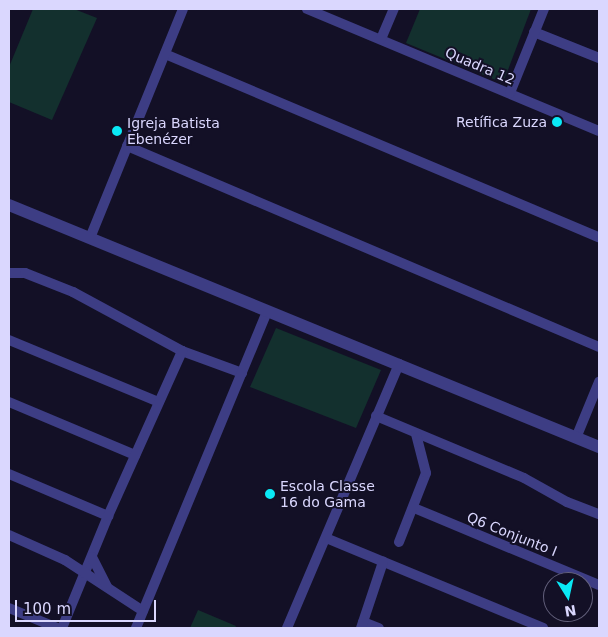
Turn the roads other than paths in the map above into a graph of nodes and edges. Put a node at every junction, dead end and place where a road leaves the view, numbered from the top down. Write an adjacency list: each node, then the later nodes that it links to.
1 (183, 9): 7 (street)
2 (307, 9): 6 (street, Quadra 12)
3 (394, 9): 6 (street)
4 (544, 9): 5 (street)
5 (534, 32): 8 (street); 9 (street)
6 (381, 39): 9 (street, Quadra 12)
7 (164, 54): 11 (street); 13 (street)
8 (598, 56)
9 (510, 93): 10 (street, Quadra 12)
10 (599, 131)
11 (128, 146): 14 (street); 18 (street)
12 (9, 205): 14 (street)
13 (599, 237)
14 (90, 238): 16 (street)
15 (9, 273): 19 (street)
16 (267, 312): 20 (street); 21 (street)
17 (9, 340): 24 (street)
18 (599, 347)
19 (182, 351): 21 (street); 24 (street)
20 (399, 364): 25 (street); 27 (street)
21 (242, 373): 43 (street)
22 (599, 382): 27 (street)
23 (9, 402): 29 (street)
24 (159, 402): 29 (street)
25 (376, 416): 26 (street); 35 (street)
26 (416, 434): 31 (street); 32 (street)
27 (576, 438): 28 (street)
28 (599, 447)
29 (135, 455): 33 (street)
30 (9, 474): 33 (street)
31 (414, 508): 36 (street); 40 (street, Q6 Conjunto I)
32 (599, 514)
33 (108, 516): 37 (street)
34 (9, 535): 39 (street)
35 (326, 538): 38 (street); 48 (street)
36 (399, 542)
37 (92, 557): 39 (street); 41 (street)
38 (383, 562): 44 (street); 50 (street)
39 (85, 574): 41 (street); 46 (street)
40 (599, 584)
41 (107, 587): 43 (street)
42 (9, 608): 45 (street)
43 (144, 611): 47 (street)
44 (362, 625): 49 (street)
45 (57, 628)
46 (62, 628)
47 (136, 628)
48 (287, 628)
49 (379, 628)
50 (543, 628)

